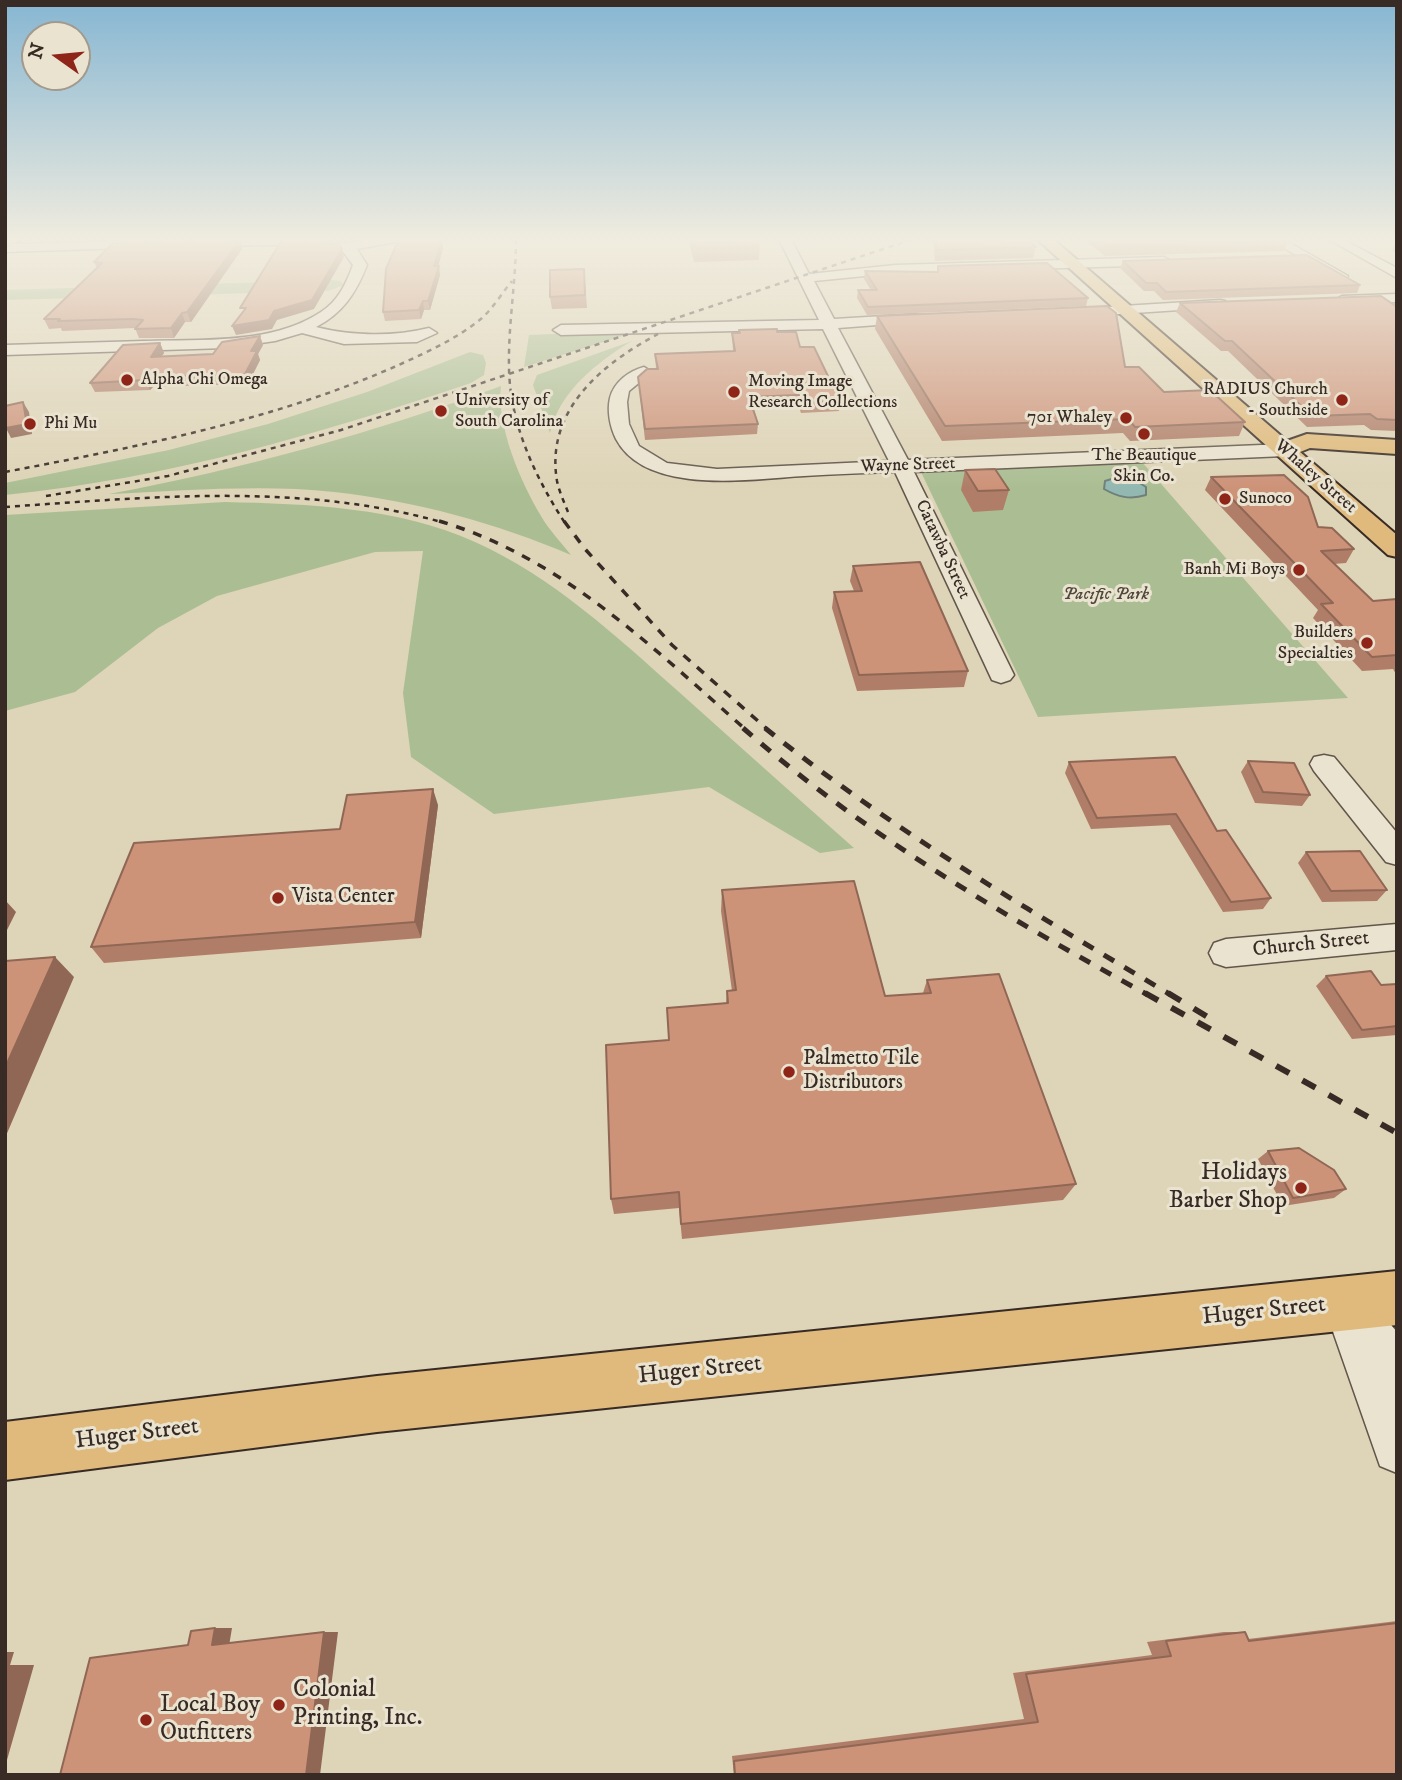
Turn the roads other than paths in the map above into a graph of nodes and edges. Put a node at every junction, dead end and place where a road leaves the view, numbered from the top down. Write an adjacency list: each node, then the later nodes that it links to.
1 (315, 322): 5 (street)
2 (864, 322): 4 (street)
3 (1140, 322): 11 (main road, Whaley Street)
4 (829, 324): 6 (street); 13 (street, Catawba Street)
5 (302, 328): 7 (street); 8 (street)
6 (561, 330)
7 (429, 333)
8 (5, 350)
9 (644, 372): 13 (street, Wayne Street)
10 (1397, 447): 11 (main road, Wayne Street)
11 (1285, 450): 12 (main road, Wayne Street); 13 (street, Wayne Street); 14 (main road, Whaley Street)
12 (1397, 459)
13 (902, 467): 15 (street, Catawba Street)
14 (1397, 549)
15 (1001, 675)
16 (1324, 764): 17 (street)
17 (1397, 854)
18 (1397, 937): 19 (street, Church Street)
19 (1226, 953)
20 (1371, 1301): 21 (street); 22 (street); 23 (main road, Huger Street)
21 (1397, 1368)
22 (1397, 1449)
23 (5, 1451)

